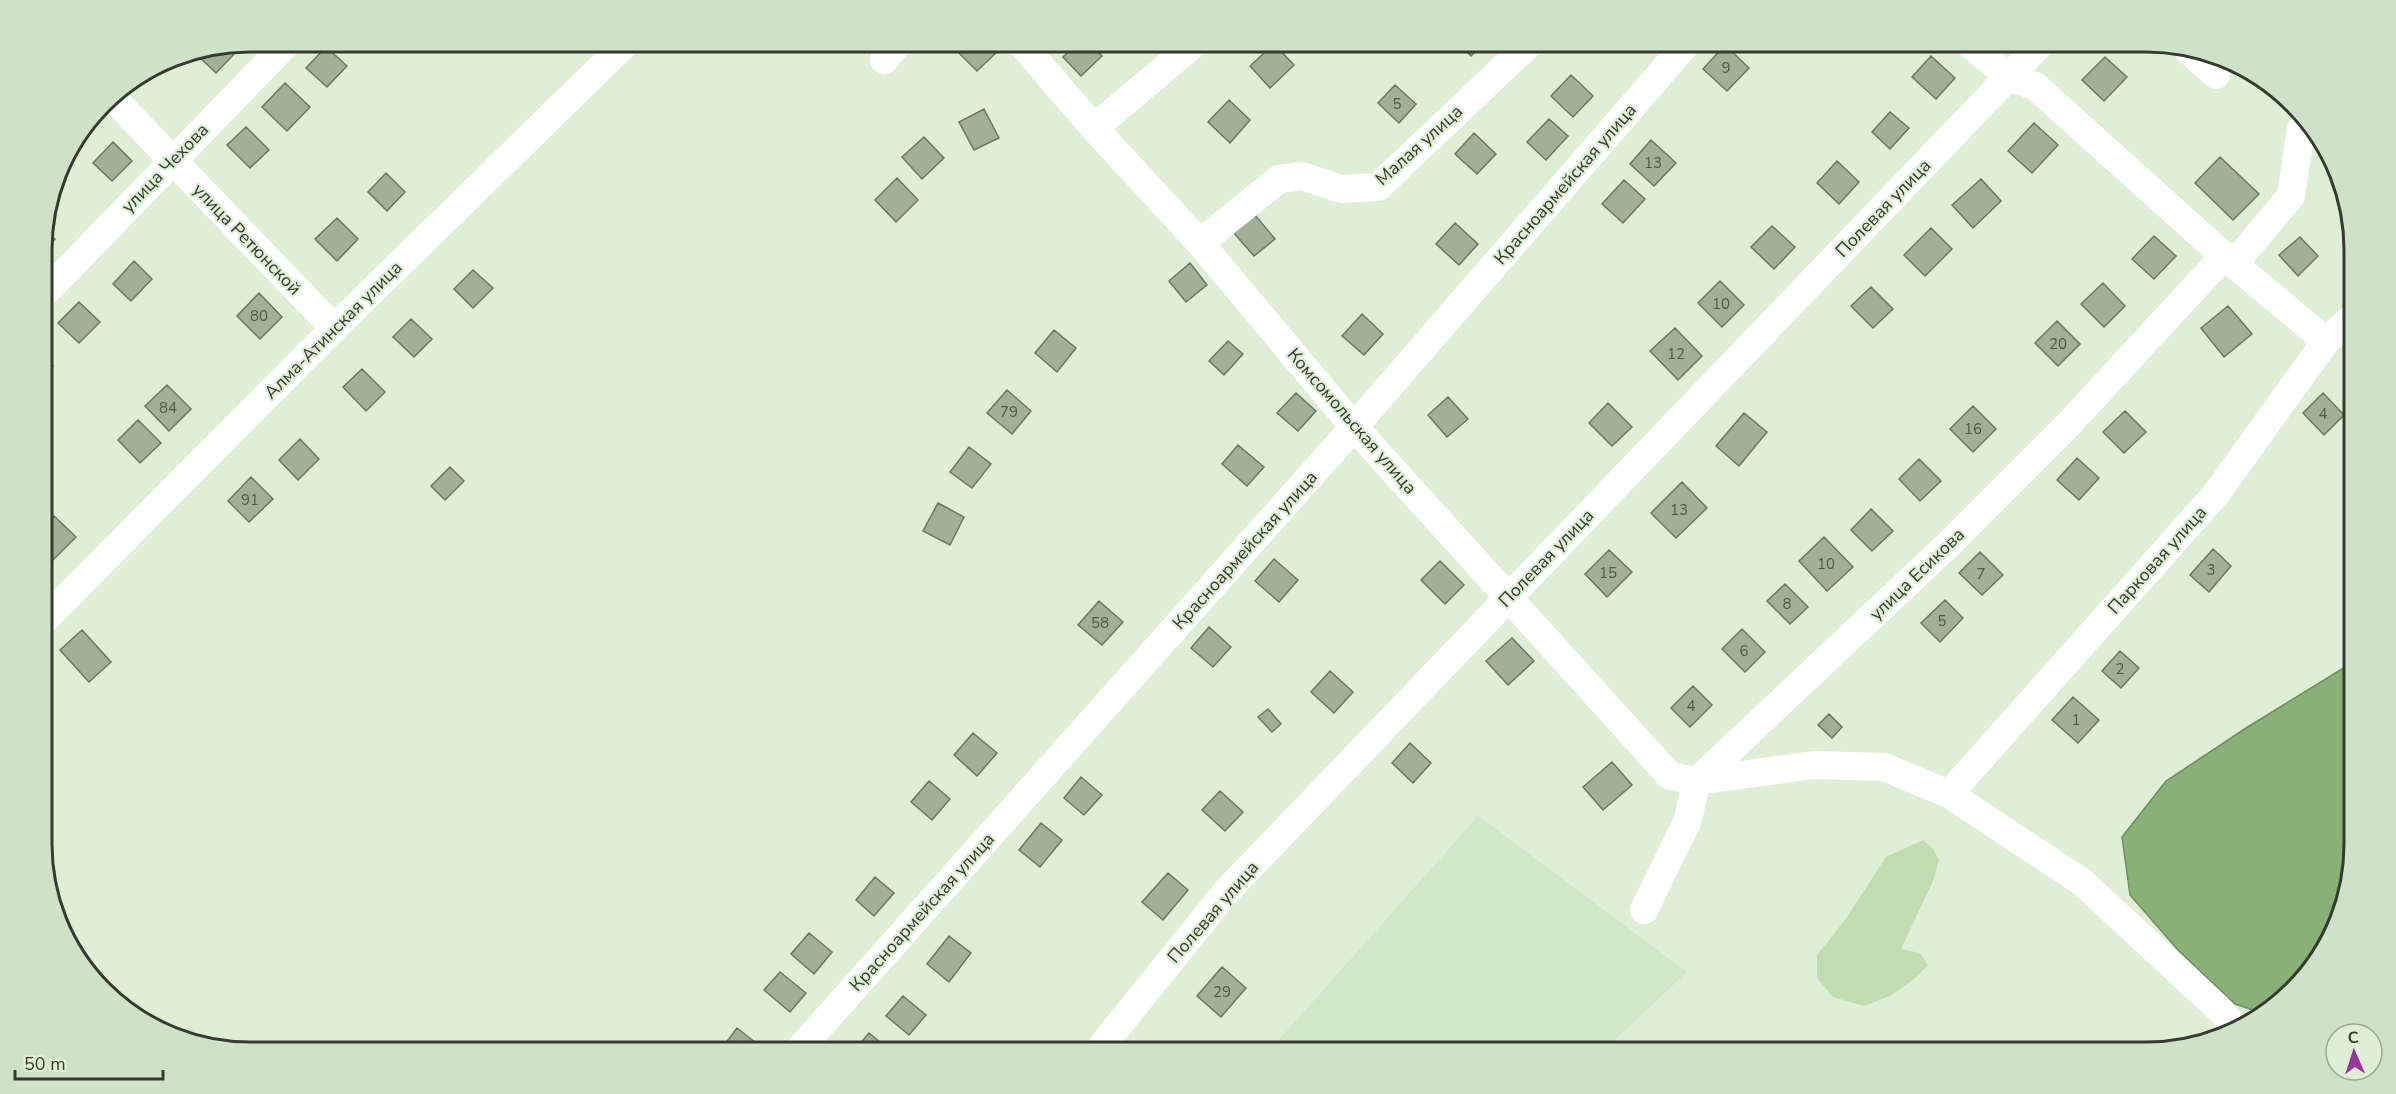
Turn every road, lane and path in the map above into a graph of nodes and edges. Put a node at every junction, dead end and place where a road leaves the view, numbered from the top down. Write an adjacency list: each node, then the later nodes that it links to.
1 (278, 52): 15 (street, улица Чехова)
2 (617, 52): 20 (street, Алма-Атинская улица)
3 (1029, 52): 13 (street, Комсомольская улица)
4 (1184, 52): 13 (street)
5 (1520, 52): 16 (street, Малая улица)
6 (1679, 52): 22 (street, Красноармейская улица)
7 (1979, 52): 11 (street)
8 (2032, 52): 11 (street, Полевая улица)
9 (2200, 60): 10 (street)
10 (2216, 75)
11 (2008, 77): 17 (street); 23 (street, Полевая улица)
12 (118, 104): 15 (street, улица Ретюнской)
13 (1094, 128): 16 (street, Комсомольская улица)
14 (2301, 129): 17 (street, улица Есикова)
15 (171, 161): 18 (street, улица Чехова); 20 (street, улица Ретюнской)
16 (1200, 243): 22 (street, Комсомольская улица)
17 (2229, 260): 21 (street); 25 (street, улица Есикова)
18 (53, 285)
19 (2344, 324): 21 (street, Парковая улица)
20 (334, 328): 24 (street, Алма-Атинская улица)
21 (2326, 341): 26 (street, Парковая улица)
22 (1354, 427): 23 (street, Комсомольская улица); 29 (street, Красноармейская улица)
23 (1508, 597): 25 (street, Комсомольская улица); 30 (street, Полевая улица)
24 (52, 612)
25 (1697, 781): 26 (street); 27 (street)
26 (1949, 794): 28 (street)
27 (1644, 910)
28 (2231, 1022)
29 (806, 1042)
30 (1105, 1042)

